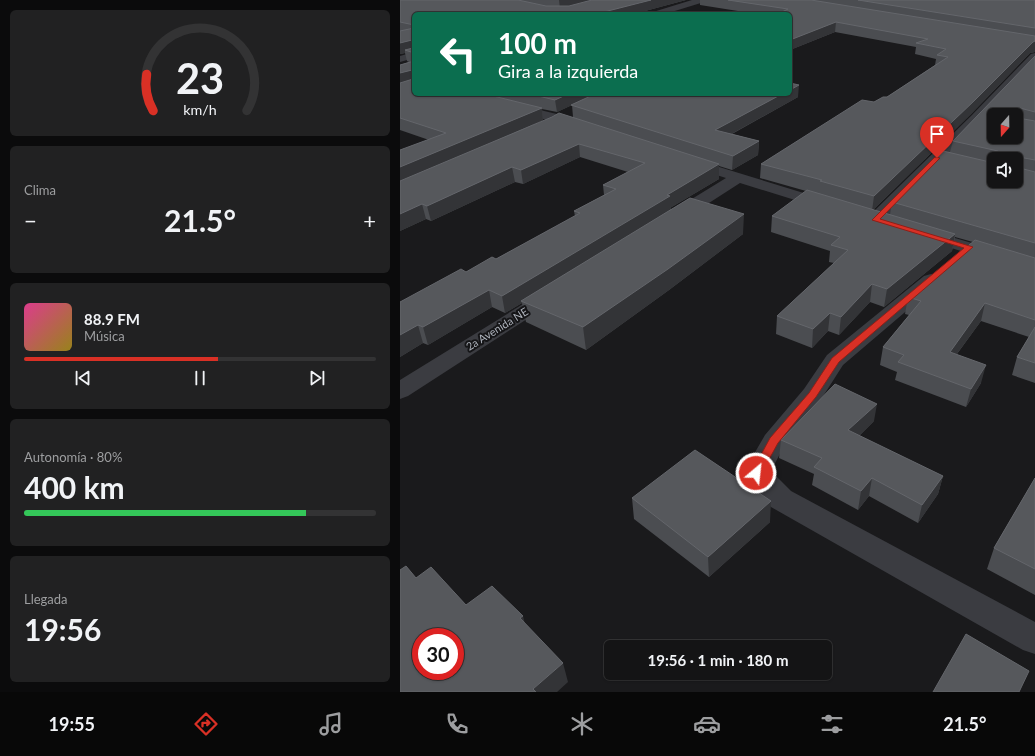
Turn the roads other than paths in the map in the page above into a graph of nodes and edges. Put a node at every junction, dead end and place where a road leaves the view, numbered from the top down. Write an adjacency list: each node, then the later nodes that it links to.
1 (701, 0): 2 (street)
2 (662, 12)
3 (412, 56): 5 (street)
4 (1035, 56): 8 (street)
5 (400, 59)
6 (467, 96): 9 (street)
7 (576, 109): 9 (street)
8 (977, 118): 10 (street); 16 (street)
9 (560, 119): 11 (street); 12 (street)
10 (987, 120)
11 (541, 130)
12 (597, 131)
13 (678, 158): 14 (street)
14 (737, 178): 15 (street); 17 (street)
15 (839, 209)
16 (875, 220)
17 (663, 224)
18 (912, 230): 19 (street)
19 (969, 247): 20 (street); 23 (street)
20 (1035, 268)
21 (562, 288): 22 (street, 2a Avenida NE)
22 (400, 391)
23 (1035, 639)

